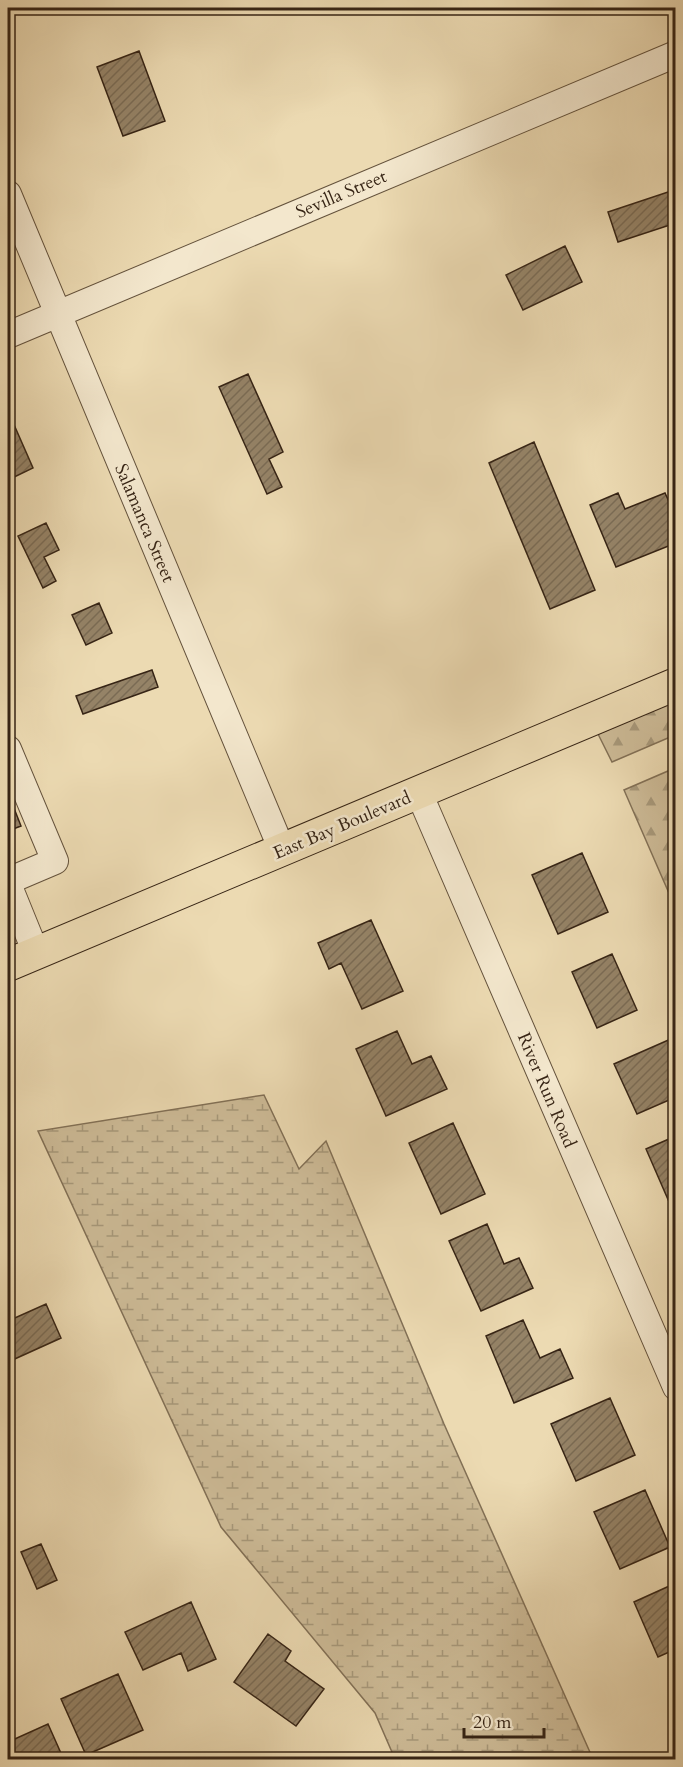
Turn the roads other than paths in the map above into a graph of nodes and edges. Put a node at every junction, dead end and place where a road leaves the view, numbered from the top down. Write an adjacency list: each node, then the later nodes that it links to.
1 (675, 54): 3 (street, Sevilla Street)
2 (8, 195): 3 (street, Salamanca Street)
3 (57, 314): 4 (street, Sevilla Street); 8 (street, Salamanca Street)
4 (8, 335)
5 (675, 684): 7 (main road, East Bay Boulevard)
6 (8, 749): 9 (street)
7 (419, 793): 8 (main road, East Bay Boulevard); 12 (street, River Run Road)
8 (282, 850): 10 (main road, East Bay Boulevard)
9 (8, 882): 10 (street)
10 (36, 953): 11 (main road, East Bay Boulevard)
11 (8, 965)
12 (675, 1387)

